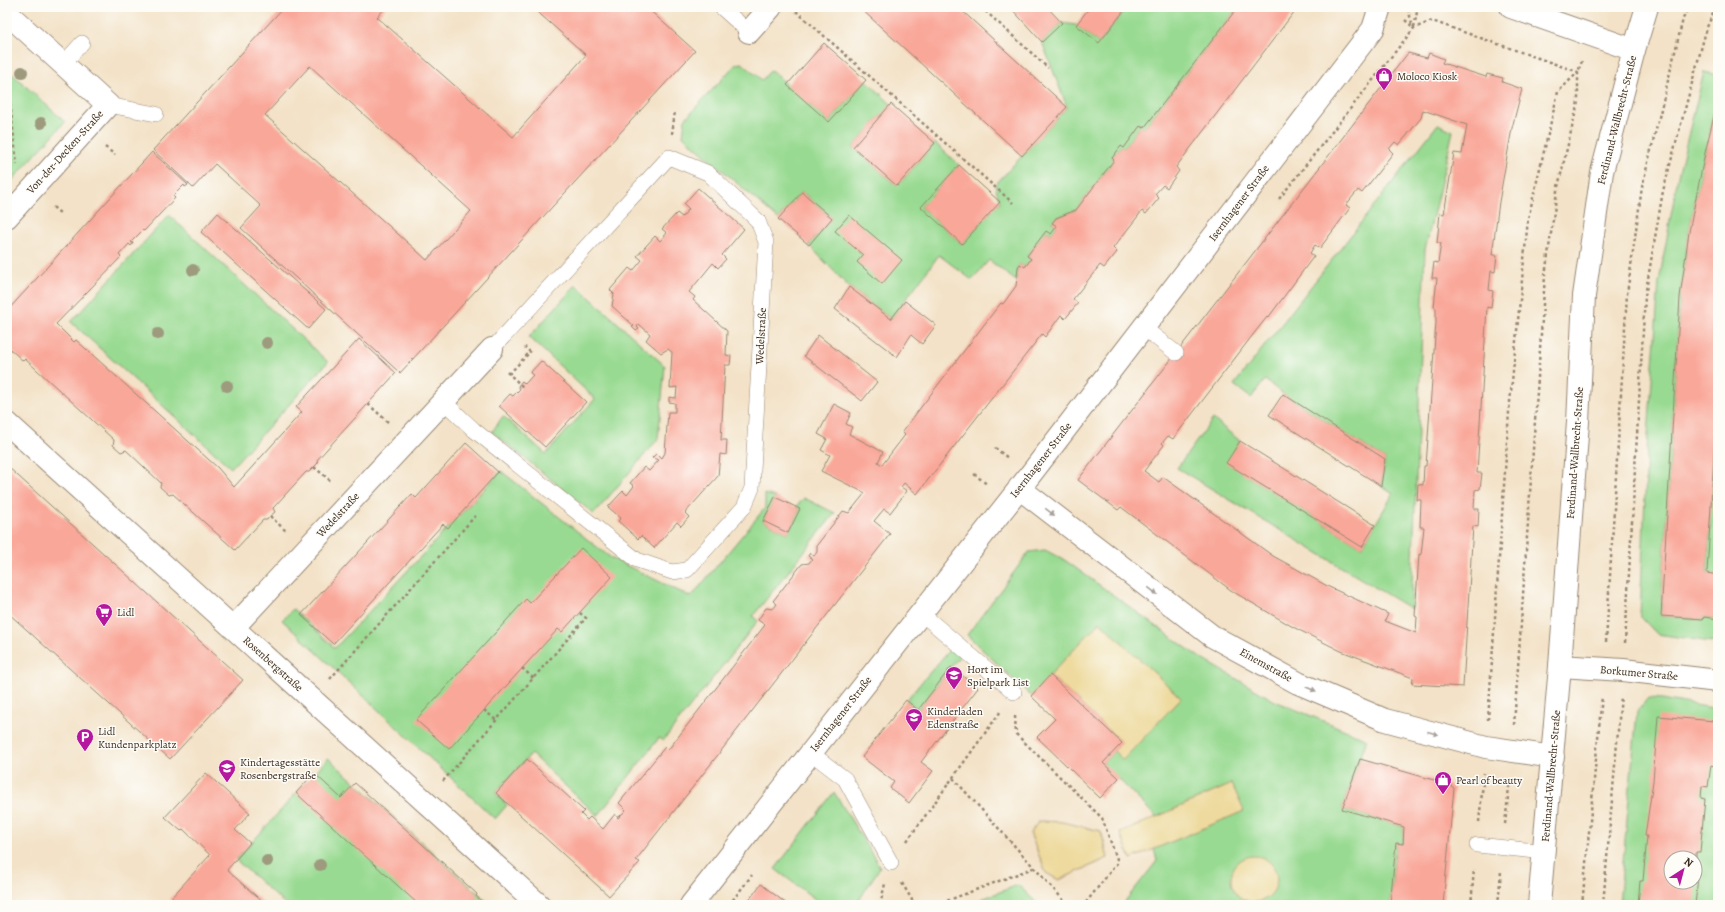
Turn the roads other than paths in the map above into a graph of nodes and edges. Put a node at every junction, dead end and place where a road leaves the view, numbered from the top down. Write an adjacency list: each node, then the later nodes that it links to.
1 (721, 7): 7 (lane)
2 (771, 7): 7 (street)
3 (1380, 7): 14 (street, Isernhagener Straße)
4 (1511, 7): 9 (street)
5 (1648, 7): 9 (street, Ferdinand-Wallbrecht-Straße)
6 (7, 13): 10 (street)
7 (749, 32)
8 (82, 44): 10 (lane)
9 (1634, 50): 22 (street, Ferdinand-Wallbrecht-Straße)
10 (63, 64): 11 (street)
11 (108, 105): 12 (lane); 13 (street, Von-der-Decken-Straße)
12 (156, 114)
13 (7, 217)
14 (1144, 328): 16 (lane); 19 (street, Isernhagener Straße)
15 (492, 349): 17 (street, Wedelstraße); 17 (lane, Wedelstraße)
16 (1176, 353)
17 (443, 401): 21 (street, Wedelstraße)
18 (7, 423): 21 (street, Rosenbergstraße)
19 (1019, 488): 20 (street, Isernhagener Straße); 26 (street, Einemstraße, one-way to 26)
20 (921, 613): 24 (lane); 25 (street, Isernhagener Straße)
21 (233, 628): 30 (street, Rosenbergstraße)
22 (1560, 666): 23 (street, Borkumer Straße); 26 (street, Ferdinand-Wallbrecht-Straße)
23 (1718, 681)
24 (1014, 692)
25 (811, 753): 29 (lane); 31 (street, Isernhagener Straße)
26 (1554, 757): 28 (street, Ferdinand-Wallbrecht-Straße)
27 (1477, 845): 28 (lane)
28 (1545, 852): 32 (street, Ferdinand-Wallbrecht-Straße)
29 (891, 864)
30 (539, 905)
31 (691, 905)
32 (1539, 905)

